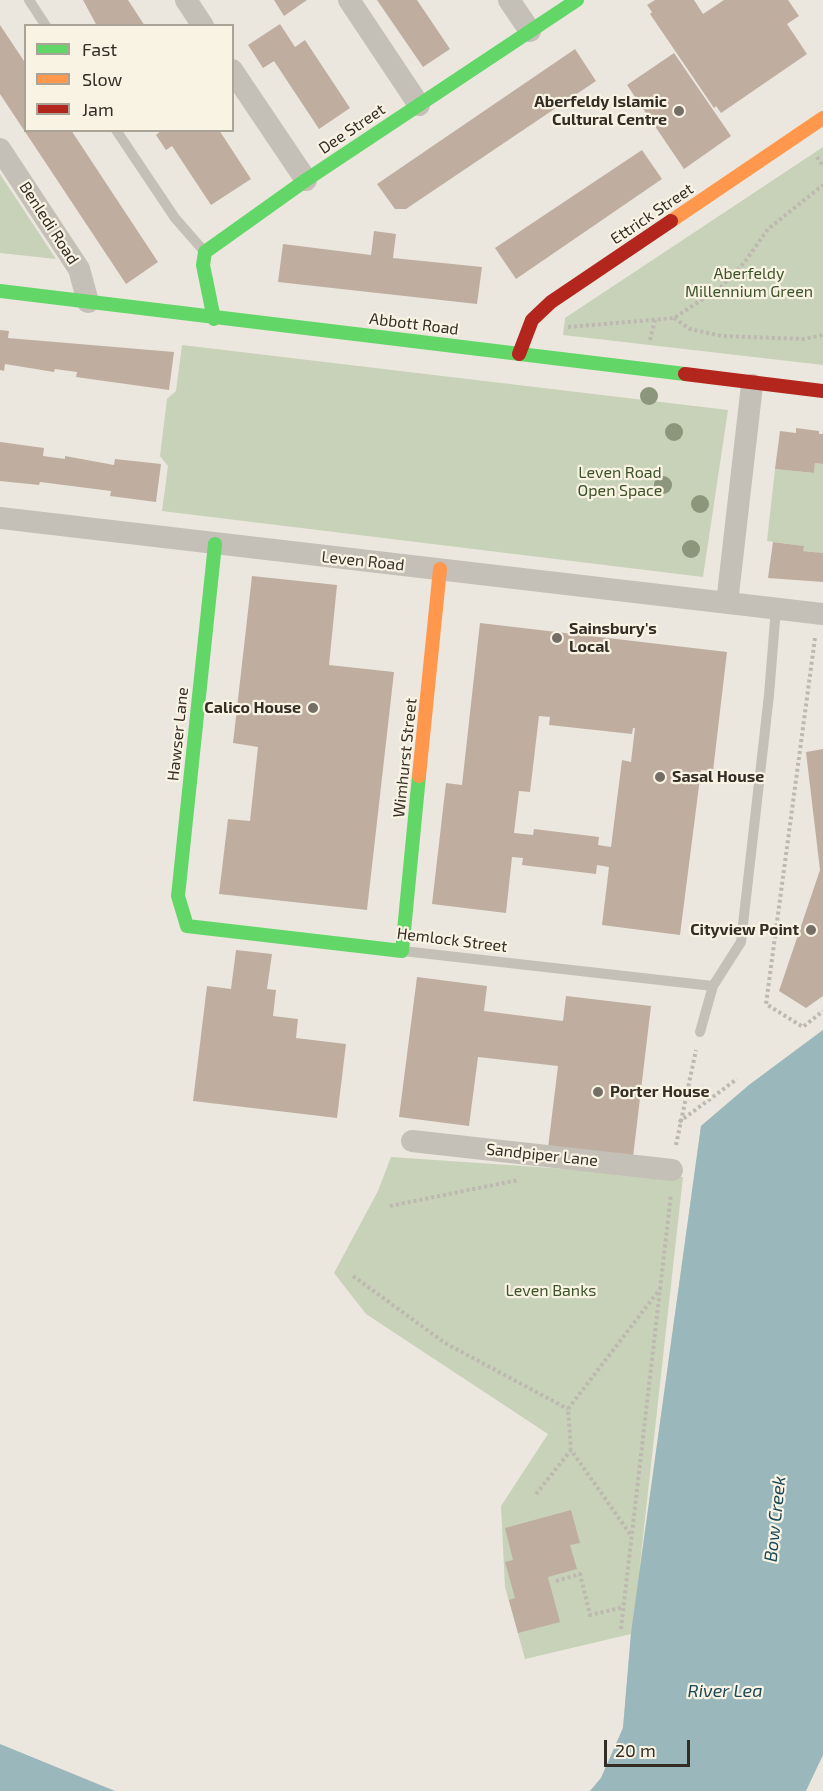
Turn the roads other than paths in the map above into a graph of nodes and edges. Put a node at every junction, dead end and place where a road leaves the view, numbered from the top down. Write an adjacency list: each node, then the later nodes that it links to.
1 (29, 0): 6 (lane)
2 (186, 0): 7 (street)
3 (349, 0): 10 (street)
4 (509, 0): 8 (street)
5 (577, 0): 8 (street, Dee Street)
6 (45, 24)
7 (202, 24)
8 (530, 31): 10 (street, Dee Street)
9 (234, 73): 14 (street)
10 (419, 105): 14 (street, Dee Street)
11 (823, 118): 19 (street, Ettrick Street)
12 (117, 132): 15 (lane)
13 (0, 149): 17 (street, Benledi Road)
14 (306, 180): 15 (street, Dee Street)
15 (205, 252): 18 (street)
16 (0, 291): 17 (street, Abbott Road)
17 (88, 302): 18 (street, Abbott Road)
18 (214, 319): 19 (street, Abbott Road)
19 (519, 354): 20 (street, Abbott Road)
20 (752, 384): 21 (street, Abbott Road); 25 (street)
21 (823, 392)
22 (0, 518): 23 (street, Leven Road)
23 (214, 544): 24 (street, Leven Road); 28 (street, Hawser Lane)
24 (440, 569): 25 (street, Leven Road); 29 (street, Wimhurst Street)
25 (727, 603): 26 (street, Leven Road)
26 (776, 608): 27 (street, Leven Road); 30 (lane)
27 (820, 614)
28 (187, 926): 29 (street, Hemlock Street)
29 (402, 951): 30 (lane, Hemlock Street)
30 (713, 986): 31 (lane)
31 (700, 1032)
32 (412, 1141): 33 (street, Sandpiper Lane)
33 (672, 1178)

